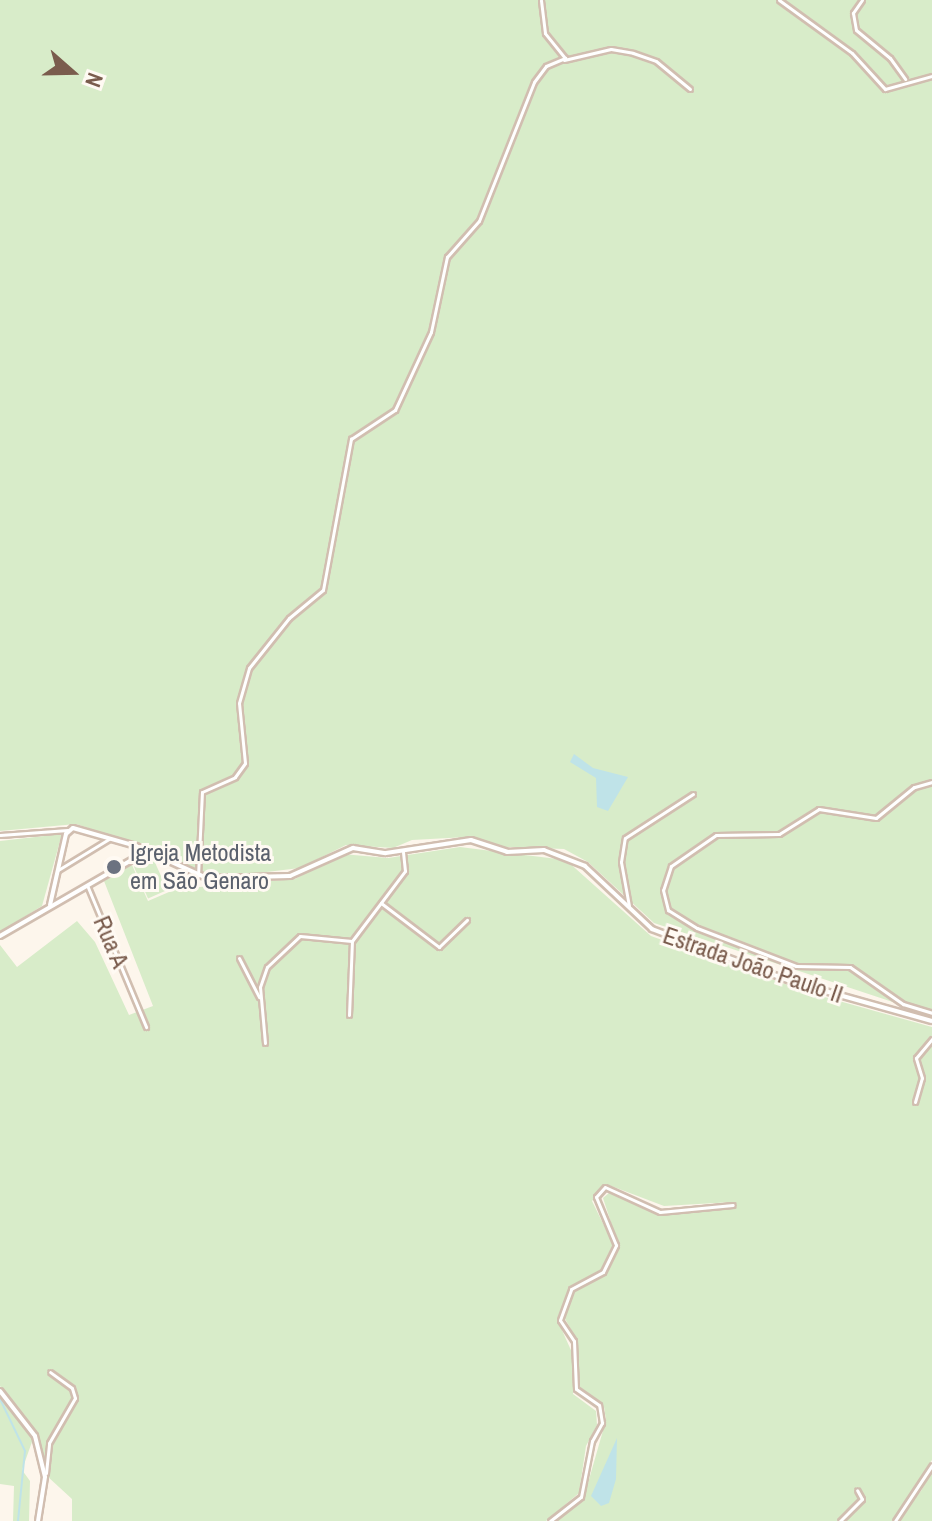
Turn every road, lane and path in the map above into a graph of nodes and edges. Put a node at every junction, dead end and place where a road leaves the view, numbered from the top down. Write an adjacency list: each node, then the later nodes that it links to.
1 (541, 0): 4 (street)
2 (779, 0): 6 (street)
3 (862, 0): 6 (street)
4 (564, 60): 7 (street); 16 (street)
5 (932, 76): 6 (street)
6 (905, 79)
7 (690, 89)
8 (932, 782): 26 (street)
9 (693, 794): 20 (street)
10 (68, 830): 11 (street, Estrada João Paulo II); 12 (street, Estrada João Paulo II); 15 (street)
11 (0, 835)
12 (112, 837): 14 (street, Estrada João Paulo II); 15 (street)
13 (400, 849): 16 (street, Estrada João Paulo II); 18 (street); 20 (street, Estrada João Paulo II)
14 (147, 851): 16 (street, Estrada João Paulo II); 17 (street)
15 (58, 870): 19 (street)
16 (198, 876)
17 (87, 885): 19 (street); 29 (street, Rua A)
18 (381, 903): 21 (street); 23 (street)
19 (50, 905): 22 (street)
20 (629, 909): 28 (street, Estrada João Paulo II)
21 (467, 920)
22 (0, 936)
23 (352, 941): 25 (street); 27 (street)
24 (239, 958): 25 (street)
25 (261, 998): 31 (street)
26 (932, 1013)
27 (349, 1015)
28 (932, 1021)
29 (146, 1027)
30 (932, 1039): 32 (street)
31 (265, 1043)
32 (915, 1102)
33 (733, 1205): 40 (street)
34 (50, 1372): 37 (street)
35 (0, 1391): 37 (street)
36 (932, 1465): 42 (street)
37 (45, 1477): 39 (street)
38 (857, 1490): 41 (street)
39 (38, 1521)
40 (550, 1521)
41 (840, 1521)
42 (895, 1521)

